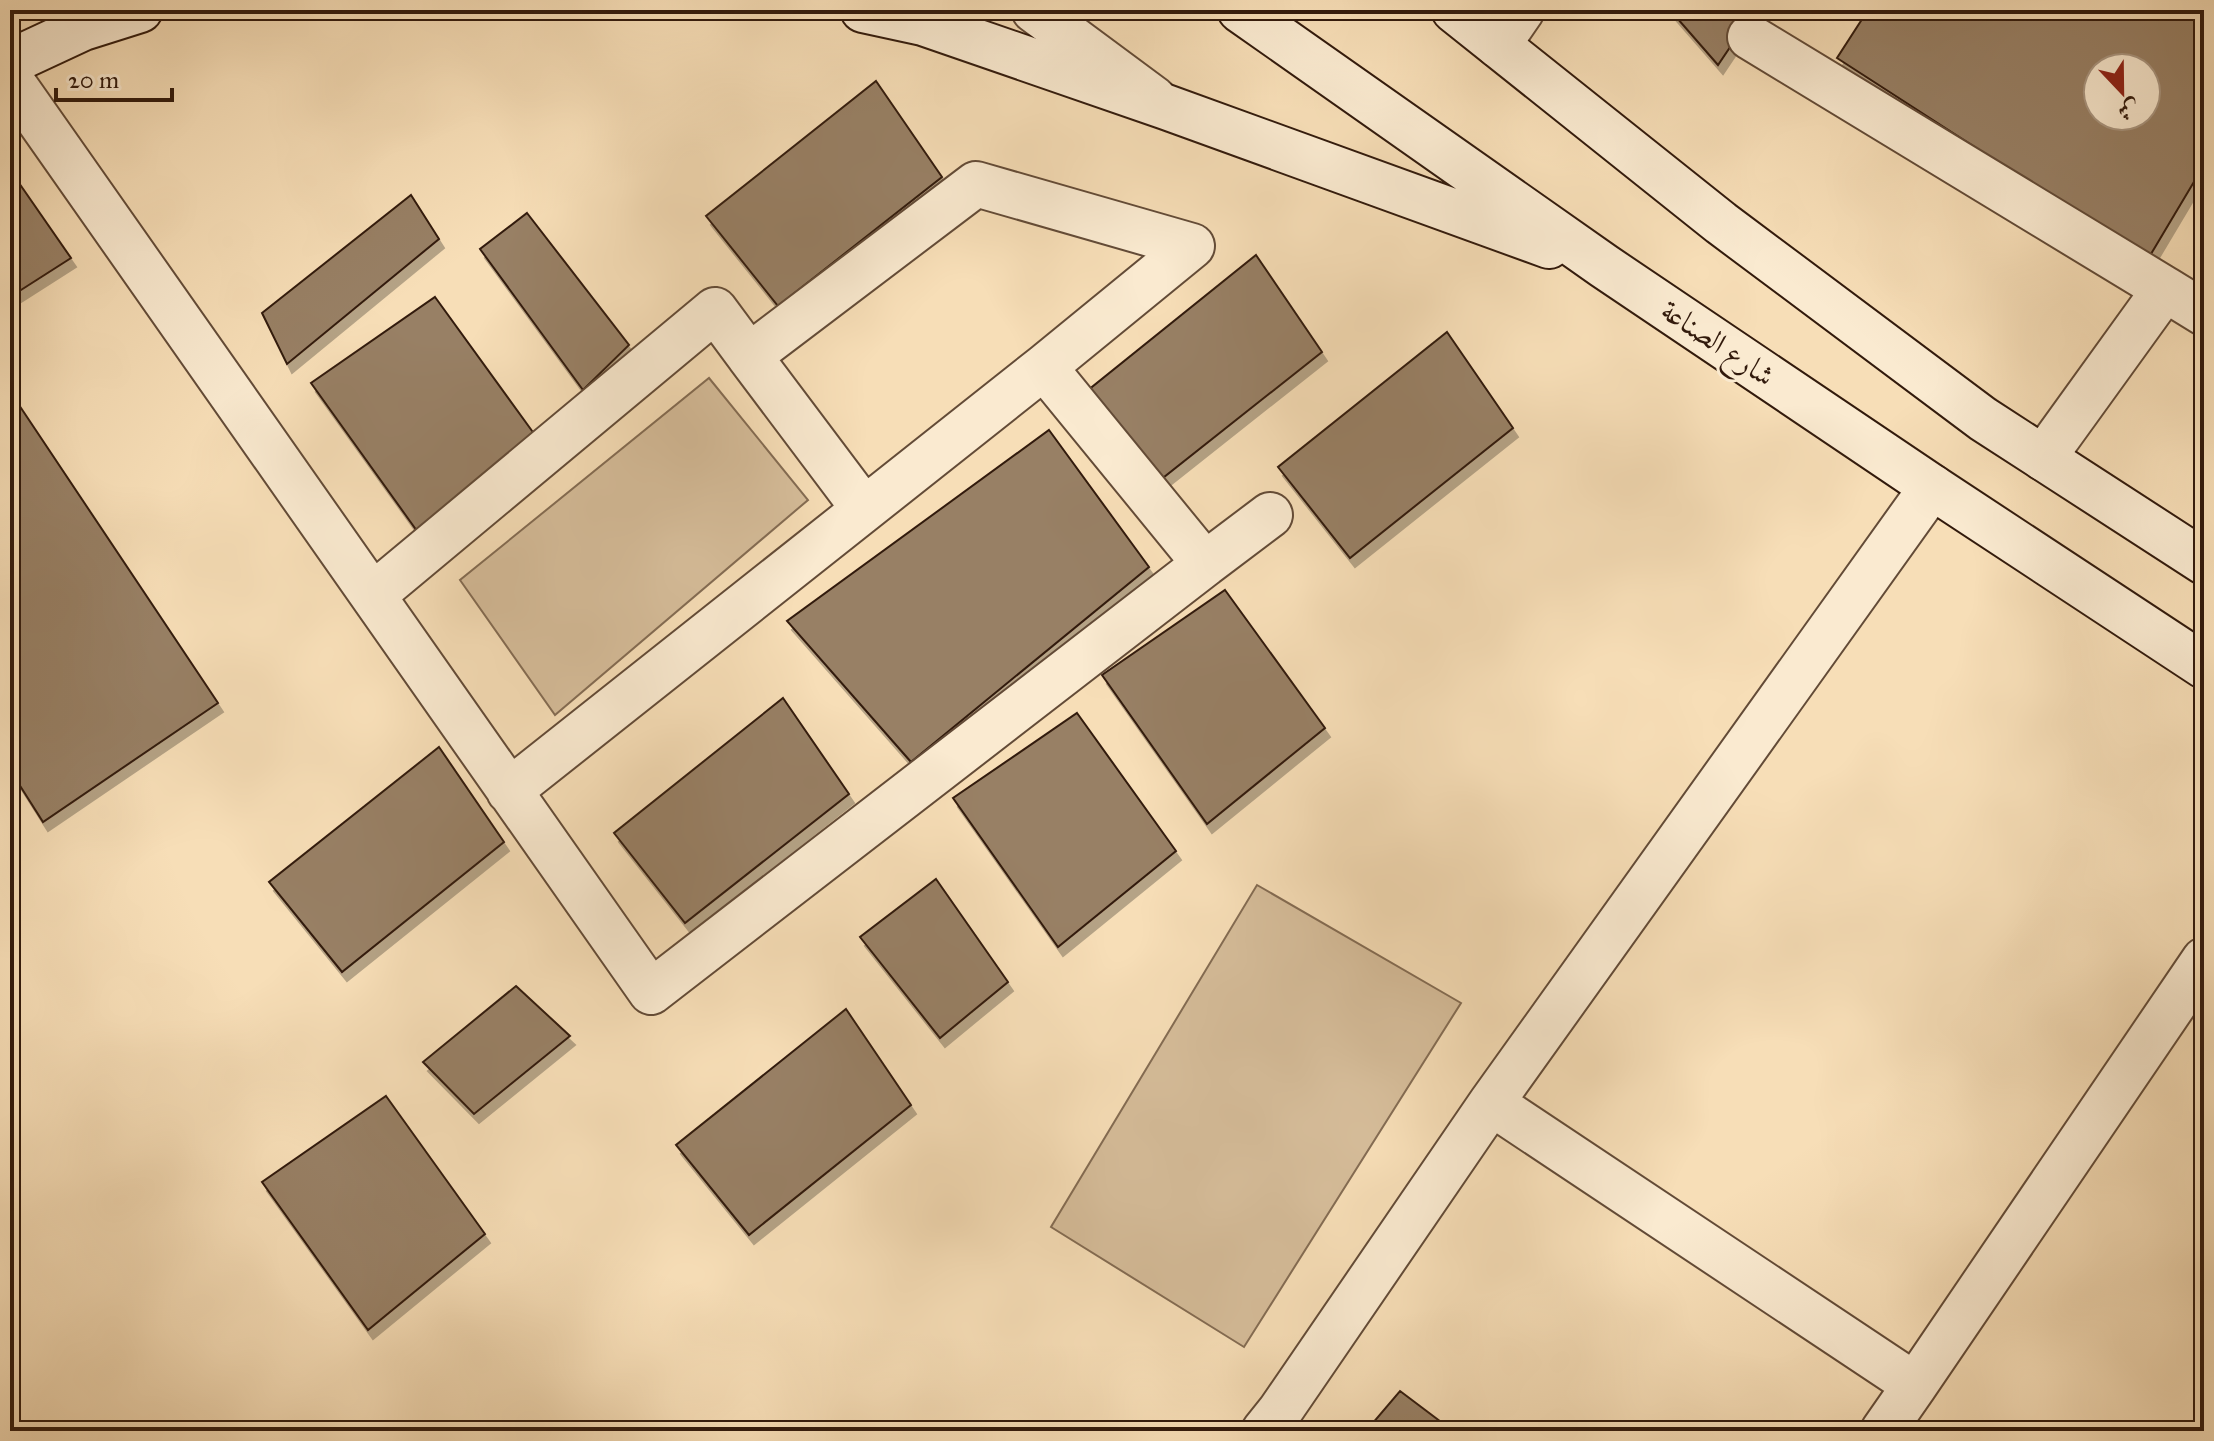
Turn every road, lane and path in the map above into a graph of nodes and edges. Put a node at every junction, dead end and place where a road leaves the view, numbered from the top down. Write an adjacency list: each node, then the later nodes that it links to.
1 (140, 10): 8 (street)
2 (863, 10): 12 (street)
3 (1034, 10): 12 (street)
4 (1240, 10): 13 (street, شارع الصناعة)
5 (1454, 10): 7 (street)
6 (10, 26): 8 (street)
7 (1510, 27): 18 (street)
8 (83, 28): 10 (street)
9 (1750, 37): 14 (street)
10 (10, 62)
11 (10, 79): 24 (street)
12 (1166, 107): 13 (street)
13 (1604, 266): 19 (street, شارع الصناعة)
14 (2165, 289): 15 (street); 18 (street)
15 (2204, 313)
16 (749, 356): 17 (street); 20 (street); 24 (street)
17 (1044, 367): 20 (street); 23 (street)
18 (2043, 458): 22 (street)
19 (1932, 487): 25 (street, شارع الصناعة); 28 (street)
20 (864, 509): 26 (street)
21 (1270, 515): 23 (street)
22 (2204, 562)
23 (1205, 564): 26 (street)
24 (373, 595): 26 (street)
25 (2204, 666)
26 (509, 791)
27 (2204, 960): 29 (street)
28 (1491, 1103): 29 (street); 30 (street)
29 (1915, 1385): 31 (street)
30 (1264, 1431)
31 (1883, 1431)

